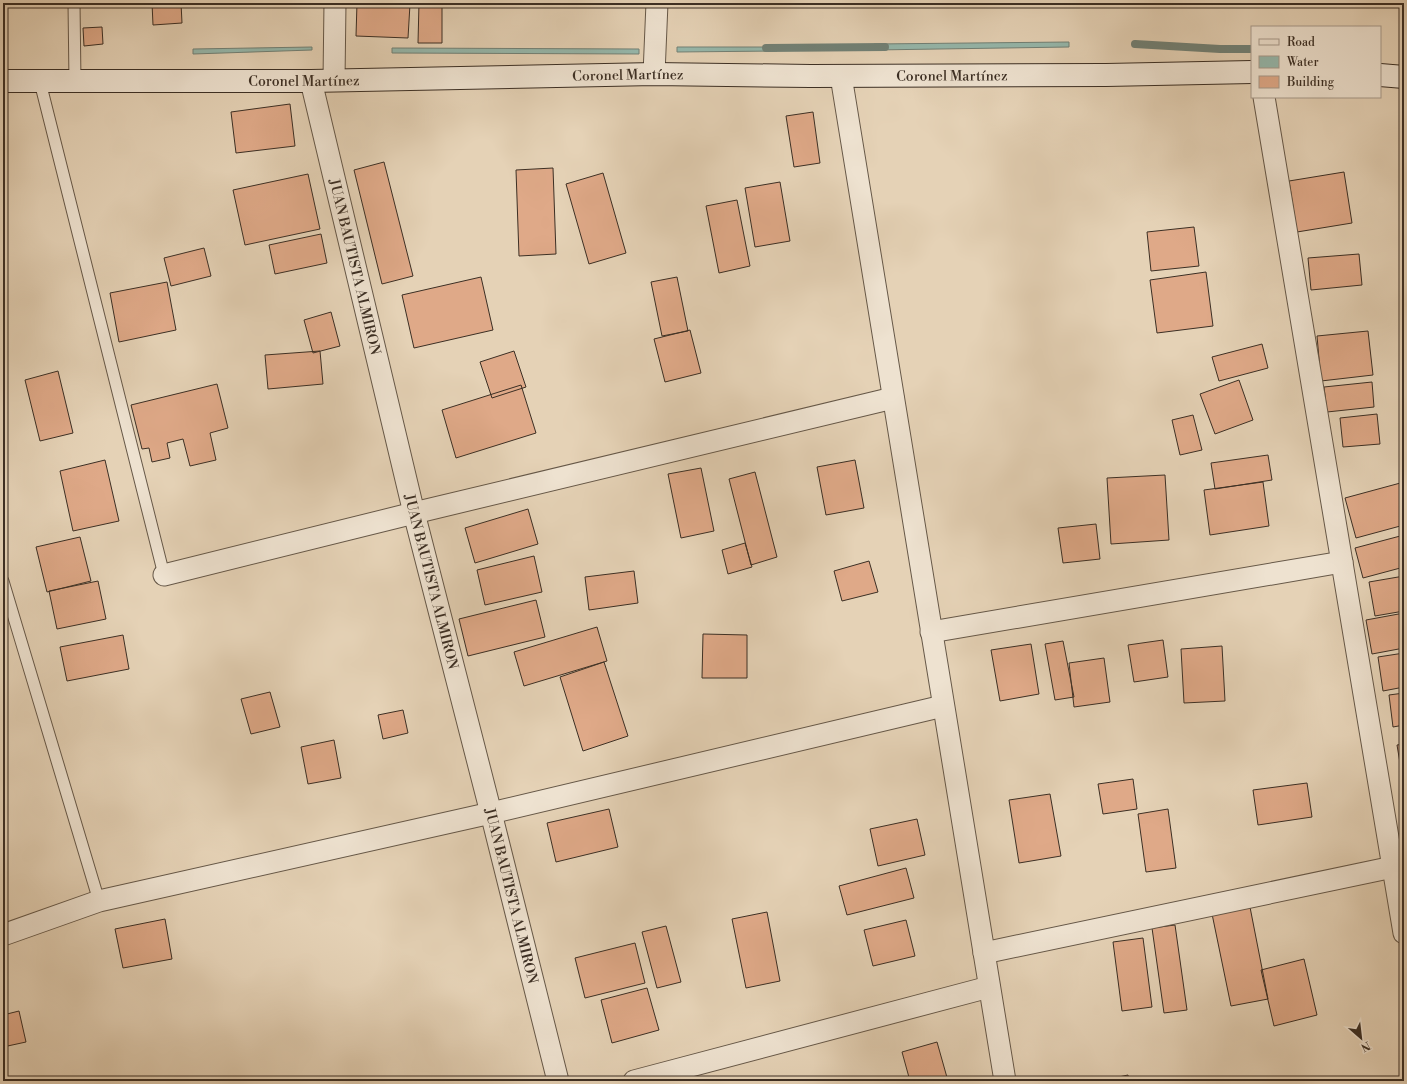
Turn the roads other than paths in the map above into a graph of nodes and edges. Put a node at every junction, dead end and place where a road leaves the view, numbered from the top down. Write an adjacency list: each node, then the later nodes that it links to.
1 (74, 3): 13 (lane)
2 (335, 3): 9 (street)
3 (656, 3): 5 (street)
4 (1251, 72): 7 (main road, Coronel Martínez)
5 (654, 74): 7 (main road, Coronel Martínez); 9 (main road, Coronel Martínez)
6 (1381, 75): 8 (main road)
7 (841, 76): 15 (street)
8 (1404, 77)
9 (334, 80): 11 (main road, Coronel Martínez)
10 (3, 81): 12 (main road, Coronel Martínez)
11 (311, 81): 13 (main road, Coronel Martínez); 16 (street, JUAN BAUTISTA ALMIRON)
12 (40, 82): 13 (main road, Coronel Martínez); 18 (lane)
13 (75, 82)
14 (1264, 98): 17 (street)
15 (893, 398): 16 (street); 20 (street)
16 (414, 513): 18 (street); 22 (street, JUAN BAUTISTA ALMIRON)
17 (1342, 562): 20 (street); 23 (street)
18 (164, 575)
19 (3, 581): 24 (lane)
20 (931, 632): 21 (street)
21 (944, 706): 22 (street); 27 (street)
22 (491, 813): 24 (street); 29 (street, JUAN BAUTISTA ALMIRON)
23 (1393, 867): 25 (street); 27 (street)
24 (99, 901): 26 (street)
25 (1404, 933)
26 (3, 935)
27 (984, 953): 28 (street)
28 (989, 987): 30 (street); 31 (street)
29 (558, 1081)
30 (634, 1081)
31 (1005, 1081)

